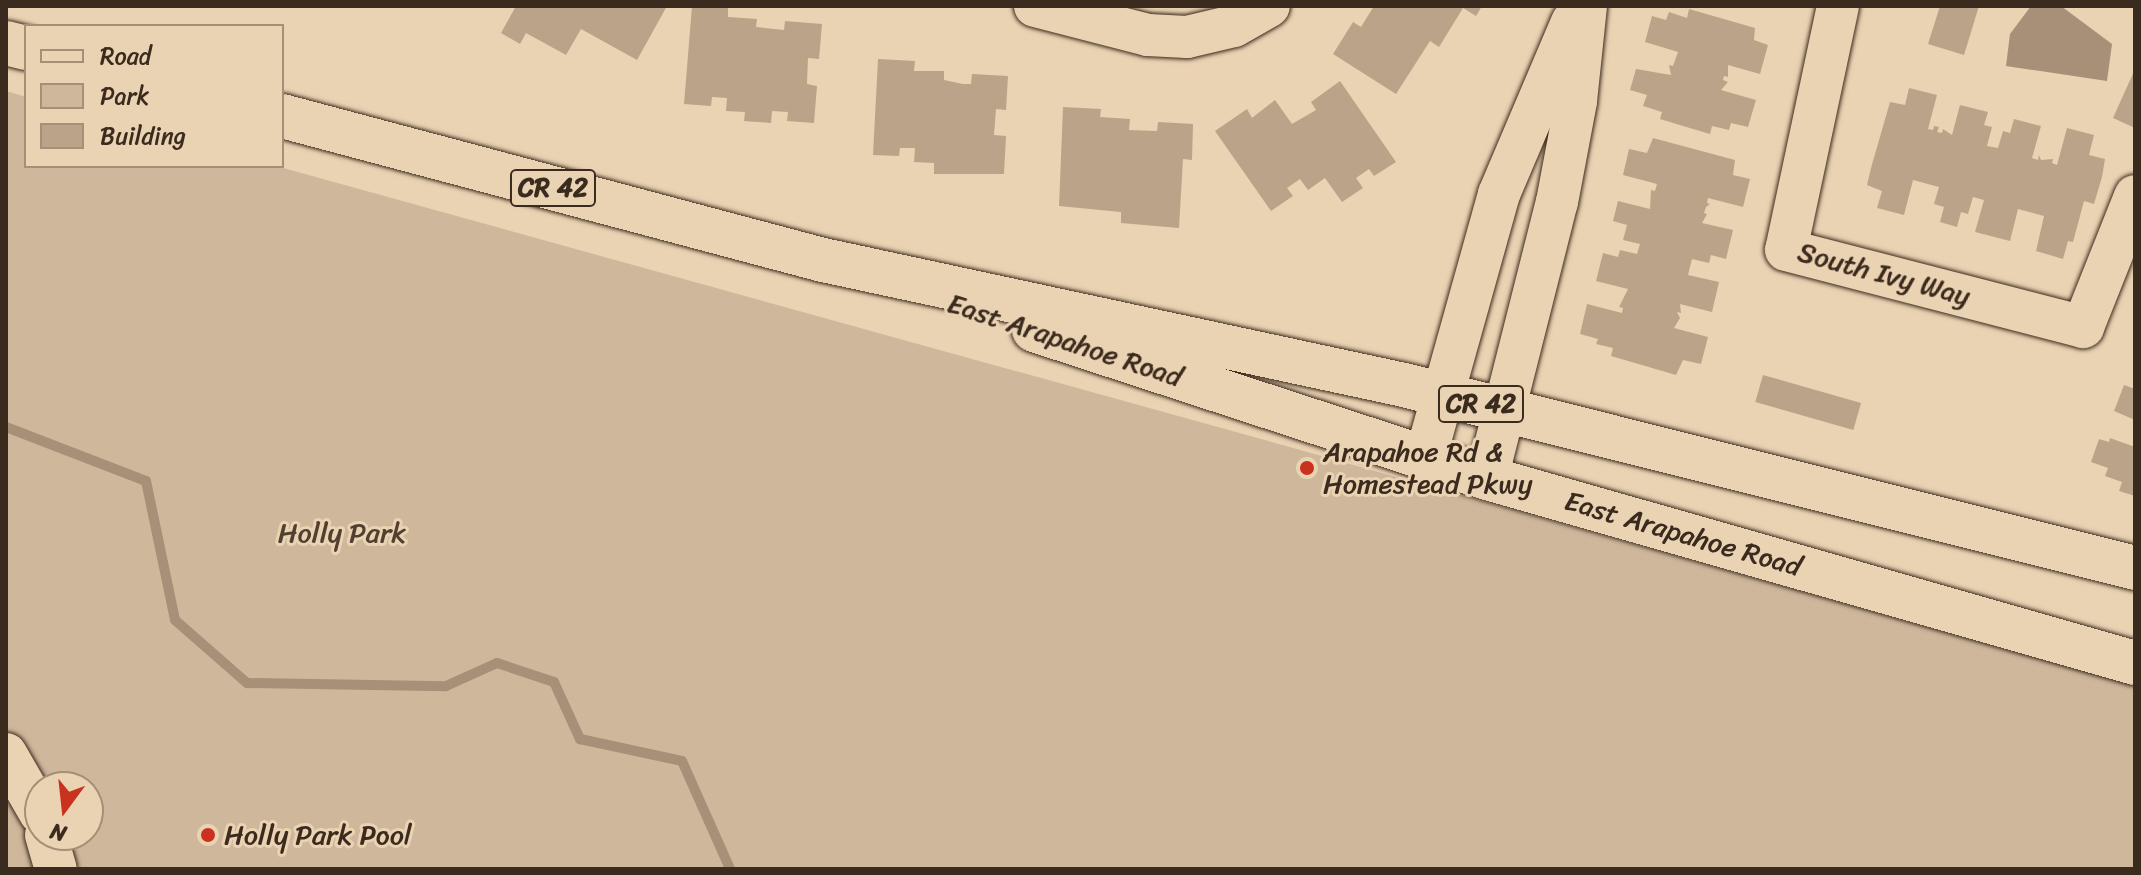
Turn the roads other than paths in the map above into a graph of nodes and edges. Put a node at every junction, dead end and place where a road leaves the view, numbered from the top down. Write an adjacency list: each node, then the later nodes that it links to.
1 (1035, 6): 2 (street)
2 (1269, 6)
3 (1580, 6): 9 (street)
4 (1586, 6): 10 (street)
5 (1838, 6): 7 (street, South Ivy Way)
6 (284, 117): 8 (main road, East Arapahoe Road / CR 42)
7 (2135, 196)
8 (823, 260): 9 (main road, East Arapahoe Road / CR 42); 11 (main road, East Arapahoe Road / CR 42)
9 (1442, 395): 10 (main road, East Arapahoe Road / CR 42); 11 (street)
10 (1505, 410): 12 (street); 13 (main road, East Arapahoe Road / CR 42)
11 (1425, 459): 12 (main road, East Arapahoe Road / CR 42)
12 (1487, 478): 14 (main road, East Arapahoe Road / CR 42)
13 (2135, 568)
14 (2135, 663)
15 (6, 754): 16 (street)
16 (24, 785)

